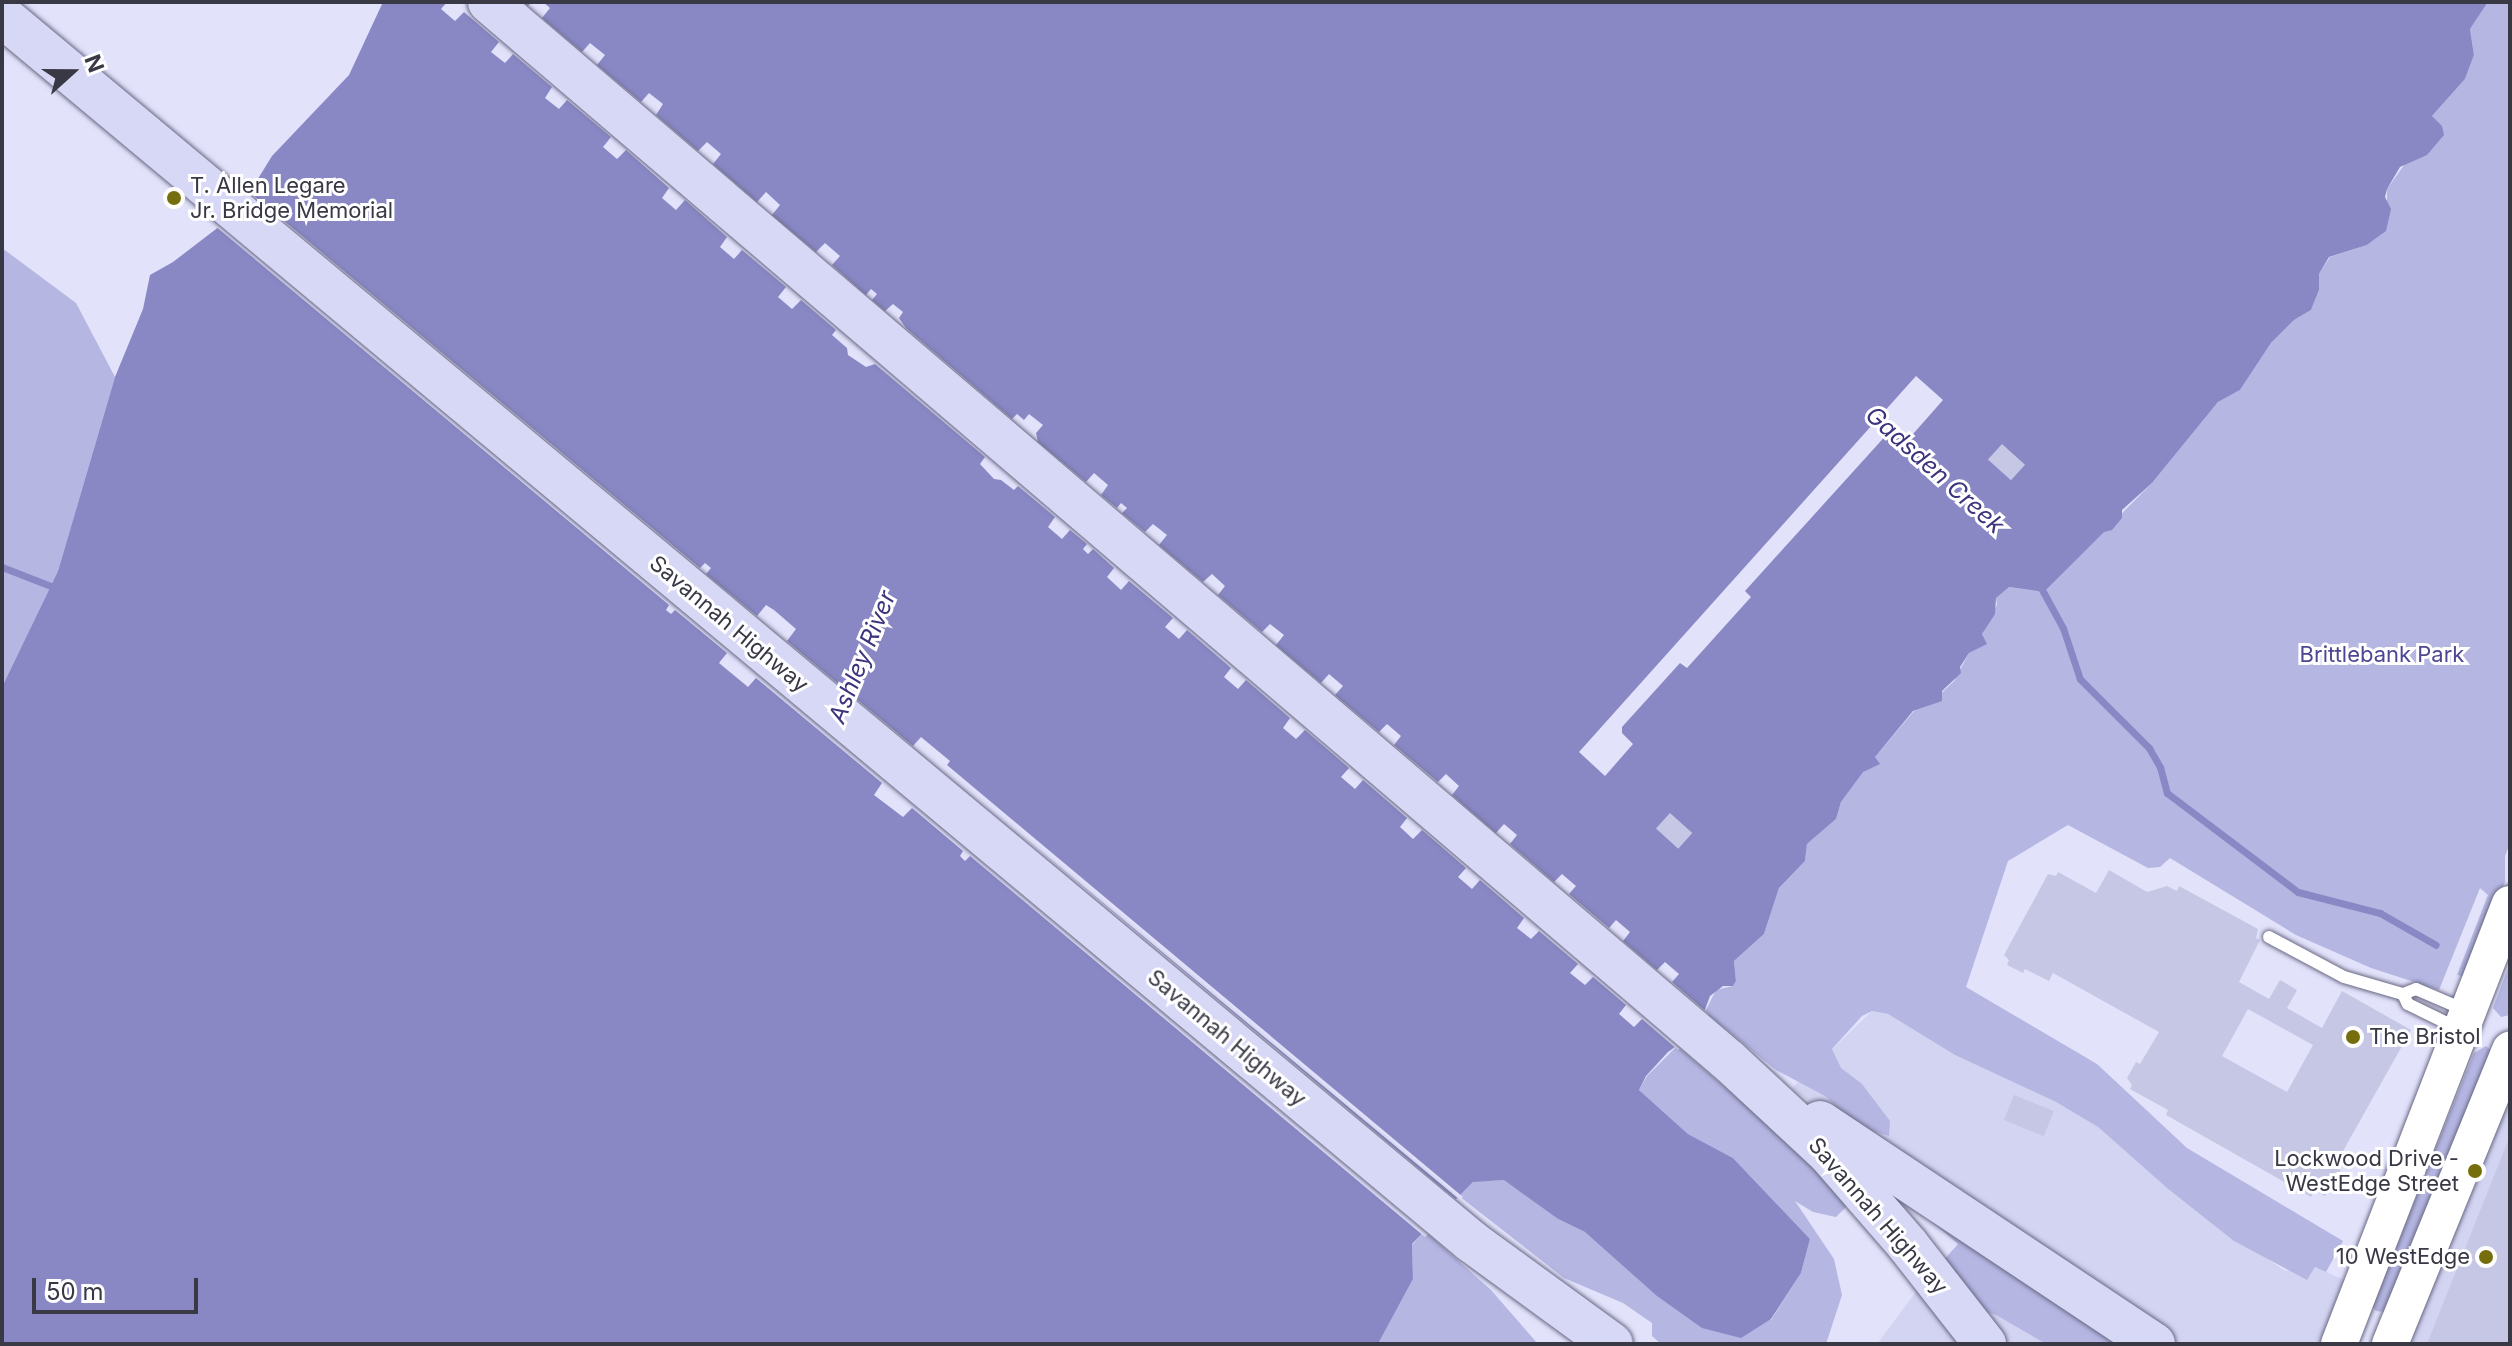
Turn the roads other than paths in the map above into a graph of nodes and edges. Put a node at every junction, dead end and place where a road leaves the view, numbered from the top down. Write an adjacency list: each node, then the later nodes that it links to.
1 (489, 2): 9 (highway, Savannah Highway)
2 (2, 16): 10 (highway, Savannah Highway)
3 (2510, 904): 6 (main road)
4 (2269, 937): 5 (lane)
5 (2403, 994): 6 (lane); 6 (lane)
6 (2464, 1020): 7 (main road); 11 (main road)
7 (2510, 1040)
8 (2510, 1050): 12 (main road)
9 (1729, 1061): 15 (highway, Savannah Highway); 16 (highway)
10 (1479, 1248): 13 (highway); 14 (highway, Savannah Highway)
11 (2344, 1333): 12 (main road)
12 (2390, 1342)
13 (1561, 1344)
14 (1612, 1344)
15 (1985, 1344)
16 (2154, 1344)

